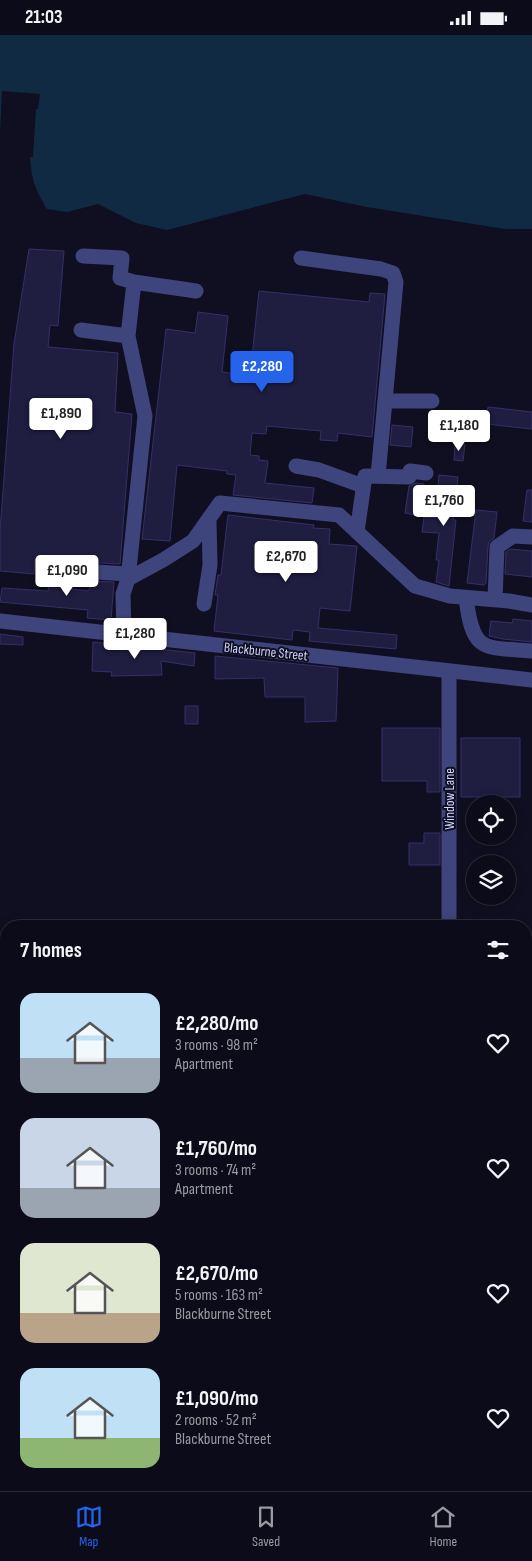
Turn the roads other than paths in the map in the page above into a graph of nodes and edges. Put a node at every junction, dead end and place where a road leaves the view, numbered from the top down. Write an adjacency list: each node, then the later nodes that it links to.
1 (83, 256): 3 (street)
2 (301, 259): 7 (street)
3 (134, 282): 4 (street); 6 (street)
4 (196, 291)
5 (81, 330): 6 (street)
6 (128, 336): 17 (street)
7 (386, 401): 8 (street); 11 (street)
8 (432, 401)
9 (296, 466): 12 (street)
10 (426, 473): 11 (street)
11 (378, 476): 12 (street)
12 (363, 486): 14 (street)
13 (209, 521): 14 (street); 17 (street); 20 (street)
14 (357, 532): 18 (street)
15 (532, 537): 19 (street)
16 (49, 569): 17 (street)
17 (128, 577): 23 (street)
18 (466, 598): 19 (street); 24 (street)
19 (495, 600): 21 (street)
20 (204, 604)
21 (532, 605)
22 (0, 621): 23 (street, Blackburne Street)
23 (124, 635): 25 (street, Blackburne Street)
24 (532, 651)
25 (449, 671): 26 (street, Blackburne Street); 27 (street, Window Lane)
26 (532, 680)
27 (449, 920)

